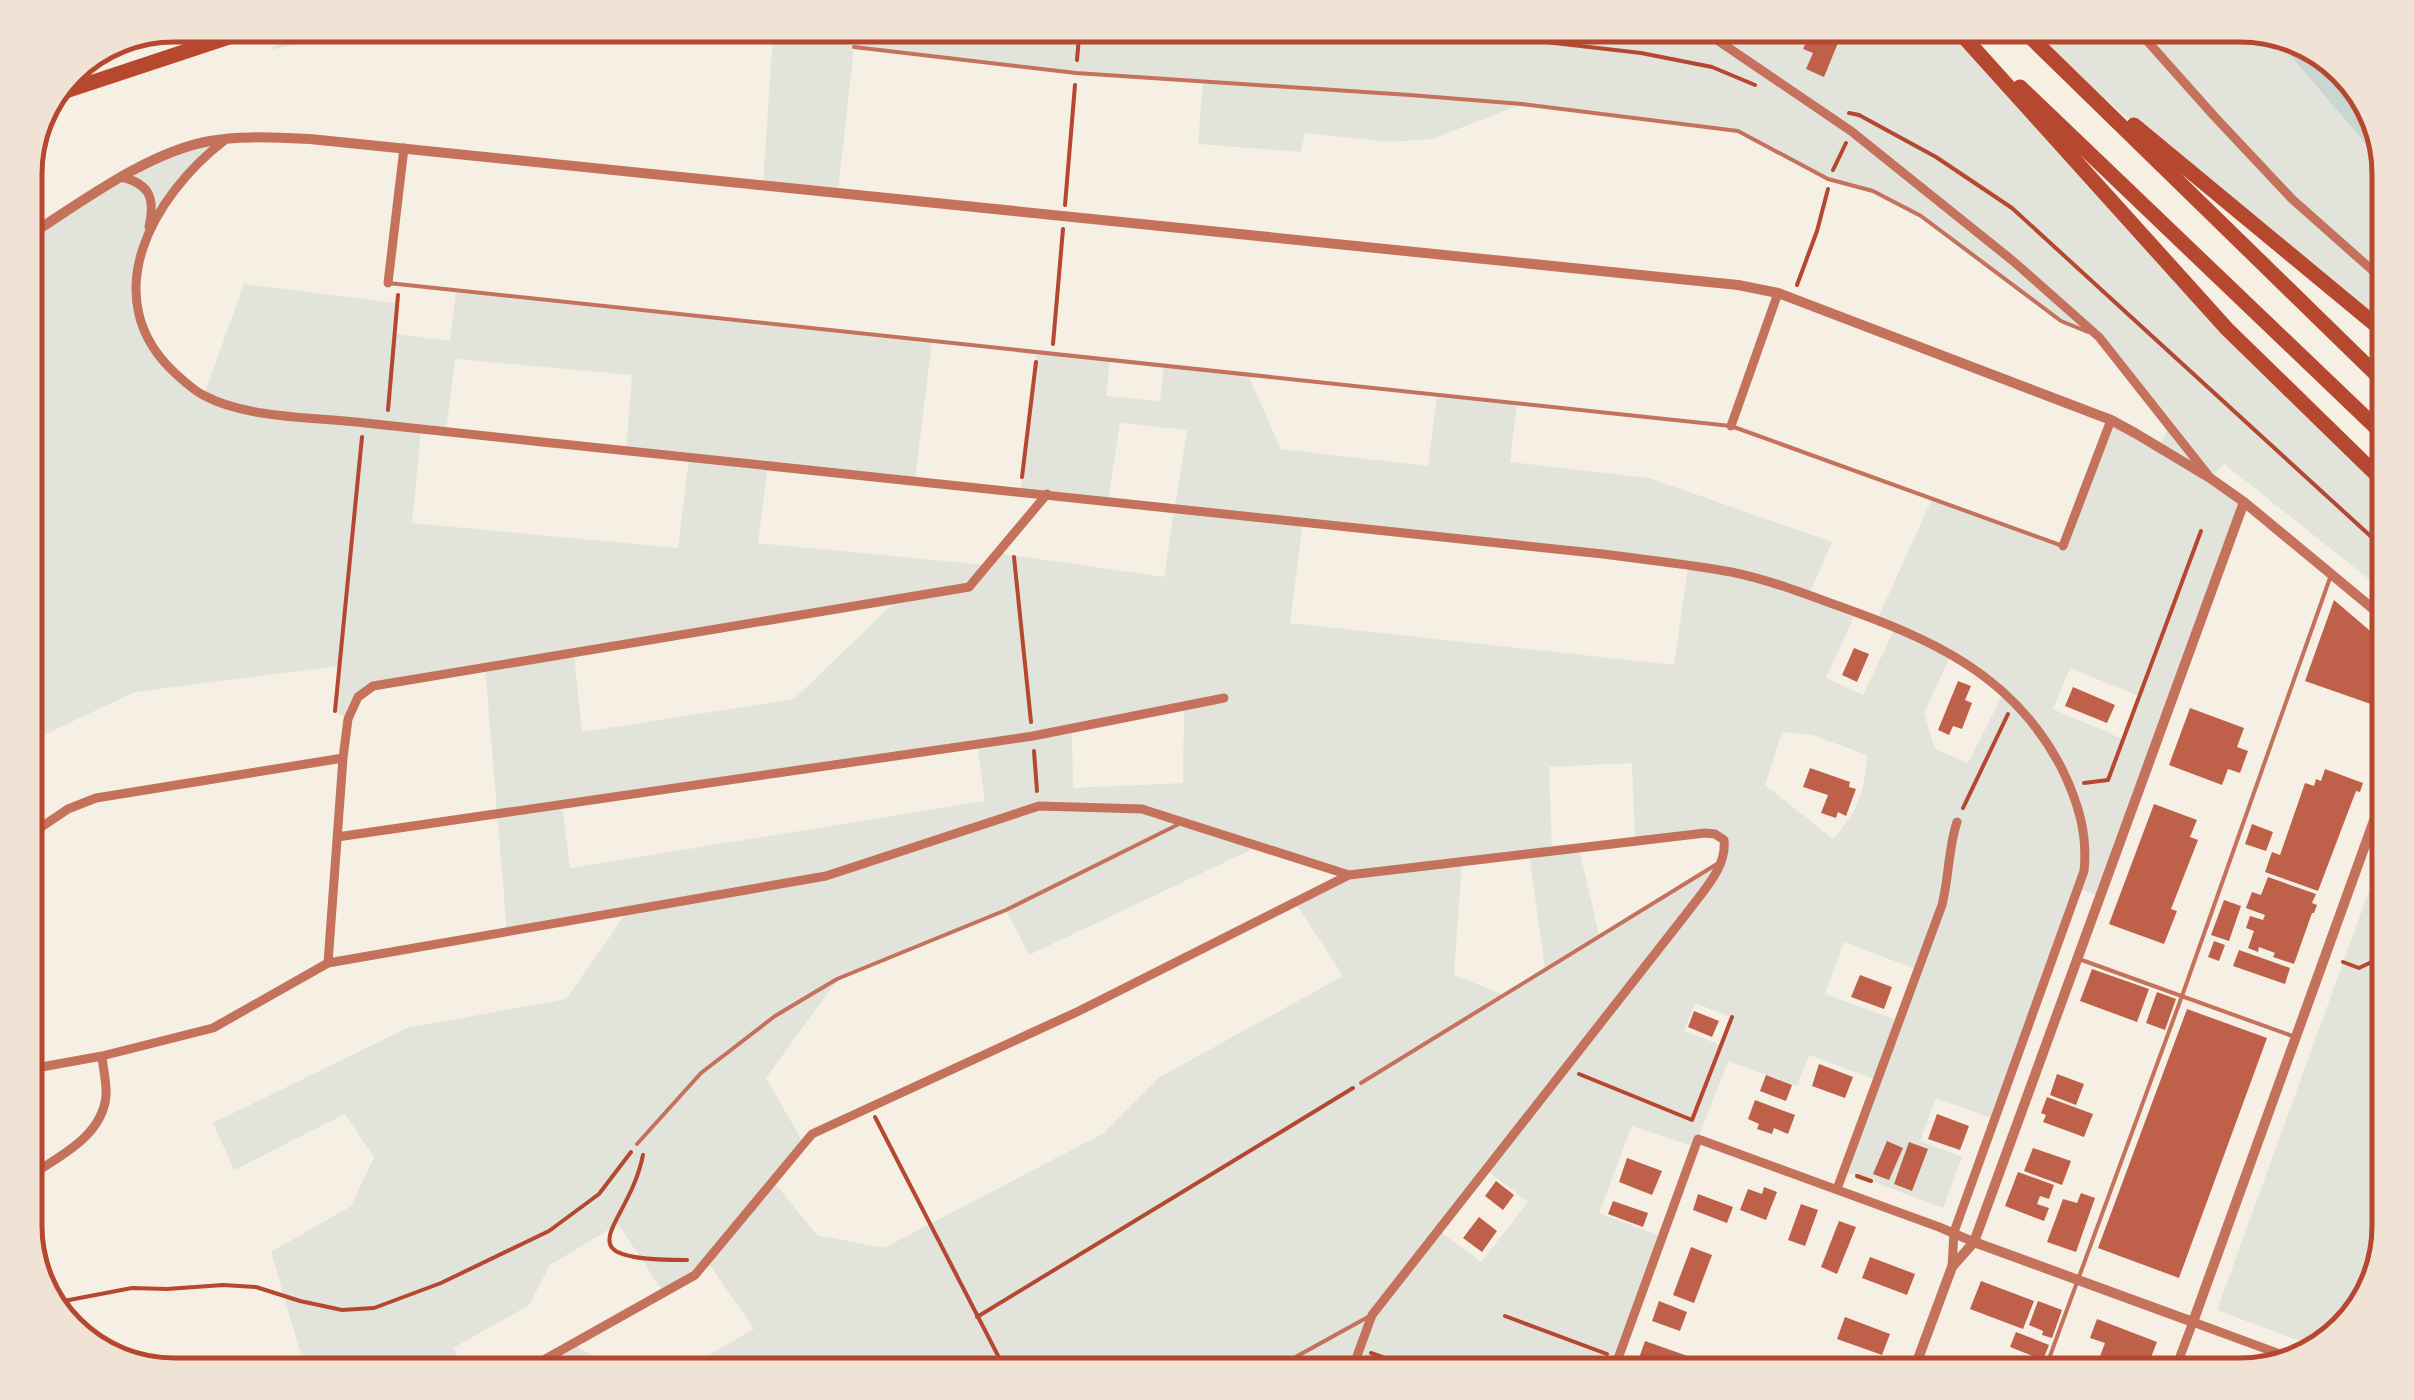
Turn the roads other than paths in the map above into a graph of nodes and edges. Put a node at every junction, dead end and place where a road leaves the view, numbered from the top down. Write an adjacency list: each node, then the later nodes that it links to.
1 (214, 42): 9 (highway)
2 (1719, 42): 19 (street)
3 (1969, 42): 24 (highway)
4 (1972, 42): 22 (highway)
5 (2036, 42): 8 (highway)
6 (2149, 42): 15 (street)
7 (854, 46): 19 (lane)
8 (2057, 61): 18 (highway); 20 (highway)
9 (75, 88)
10 (227, 138): 11 (street); 12 (street); 14 (street)
11 (404, 148): 16 (street); 17 (street)
12 (121, 177): 13 (street); 14 (street)
13 (43, 227)
14 (146, 240): 26 (street)
15 (2371, 270)
16 (393, 284): 23 (lane)
17 (1778, 294): 21 (street); 23 (street)
18 (2371, 321)
19 (2099, 337): 25 (street)
20 (2371, 370)
21 (2111, 420): 25 (street); 28 (street)
22 (2371, 423)
23 (1731, 426): 28 (lane)
24 (2371, 470)
25 (2210, 478): 27 (street)
26 (1047, 494): 32 (street); 50 (street)
27 (2244, 502): 29 (street); 40 (street)
28 (2063, 546)
29 (2332, 574): 30 (street); 42 (lane)
30 (2371, 607)
31 (1224, 698): 37 (street)
32 (343, 758): 35 (street); 37 (street)
33 (1183, 822): 39 (street); 41 (street); 47 (lane)
34 (1956, 822): 49 (street)
35 (43, 826)
36 (2372, 827): 43 (street)
37 (338, 837): 41 (street)
38 (1722, 861): 39 (street); 46 (lane); 54 (street)
39 (1349, 875): 57 (street)
40 (2078, 959): 42 (lane); 51 (street)
41 (328, 963): 44 (street)
42 (2182, 996): 43 (lane); 53 (lane)
43 (2296, 1037): 55 (street)
44 (102, 1056): 45 (street); 48 (street)
45 (43, 1067)
46 (1361, 1083)
47 (637, 1144)
48 (43, 1166)
49 (1837, 1189): 50 (street); 60 (street)
50 (1954, 1232): 51 (street); 52 (street)
51 (1974, 1242): 52 (street); 53 (street)
52 (1952, 1267): 61 (street)
53 (2078, 1281): 55 (street); 62 (lane)
54 (1372, 1315): 58 (lane); 59 (street)
55 (2193, 1322): 56 (street); 63 (street)
56 (2276, 1352)
57 (547, 1358)
58 (1294, 1358)
59 (1356, 1358)
60 (1618, 1358)
61 (1918, 1358)
62 (2049, 1358)
63 (2180, 1358)

